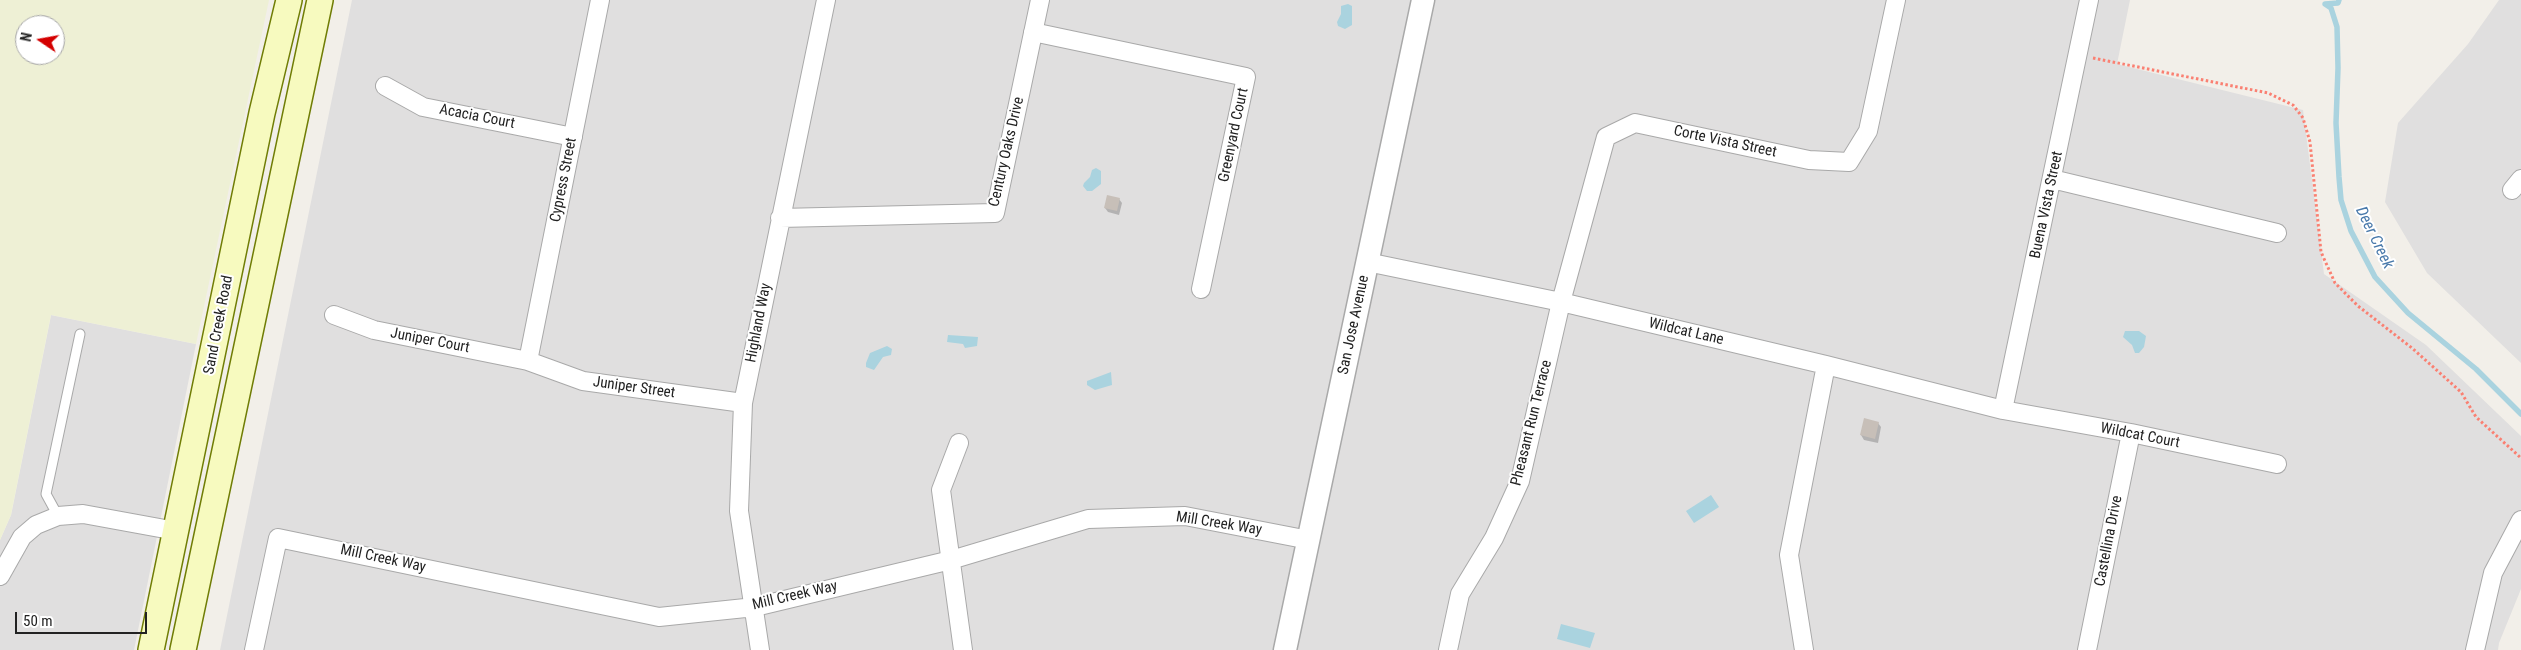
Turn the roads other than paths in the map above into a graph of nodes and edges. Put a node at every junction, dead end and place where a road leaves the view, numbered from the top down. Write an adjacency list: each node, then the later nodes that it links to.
1 (289, 0): 29 (main road, Sand Creek Road)
2 (320, 0): 36 (main road, Sand Creek Road)
3 (600, 0): 11 (street, Cypress Street)
4 (826, 0): 13 (street, Highland Way)
5 (1040, 0): 9 (street, Century Oaks Drive)
6 (1423, 0): 15 (street, San Jose Avenue)
7 (1896, 0): 17 (street, Corte Vista Street)
8 (2089, 0): 12 (street, Buena Vista Street)
9 (1033, 32): 13 (street, Century Oaks Drive); 16 (street, Greenyard Court)
10 (385, 86): 11 (street, Acacia Court)
11 (573, 137): 20 (street, Cypress Street)
12 (2052, 179): 14 (street); 23 (street, Buena Vista Street)
13 (780, 218): 22 (street, Highland Way)
14 (2277, 233)
15 (1367, 262): 17 (street, Wildcat Lane); 30 (street, San Jose Avenue)
16 (1201, 288)
17 (1561, 302): 21 (street, Wildcat Lane); 41 (street, Pheasant Run Terrace)
18 (334, 315): 20 (street, Juniper Court)
19 (80, 334): 27 (lane)
20 (528, 361): 22 (street, Juniper Street)
21 (1826, 365): 23 (street, Wildcat Lane); 42 (street)
22 (743, 403): 33 (street, Highland Way)
23 (2003, 410): 24 (street, Wildcat Court)
24 (2131, 433): 26 (street, Wildcat Court); 43 (street, Castellina Drive)
25 (959, 443): 31 (street)
26 (2277, 464)
27 (58, 516): 29 (street); 32 (street)
28 (2521, 520): 44 (street)
29 (176, 532): 34 (main road, Sand Creek Road); 35 (main road)
30 (1309, 540): 31 (street, Mill Creek Way); 40 (street, San Jose Avenue)
31 (950, 560): 33 (street, Mill Creek Way); 39 (street)
32 (0, 576)
33 (755, 606): 37 (street, Mill Creek Way); 38 (street, Highland Way)
34 (151, 650)
35 (169, 650)
36 (183, 650)
37 (254, 650)
38 (760, 650)
39 (962, 650)
40 (1285, 650)
41 (1448, 650)
42 (1804, 650)
43 (2087, 650)
44 (2475, 650)

